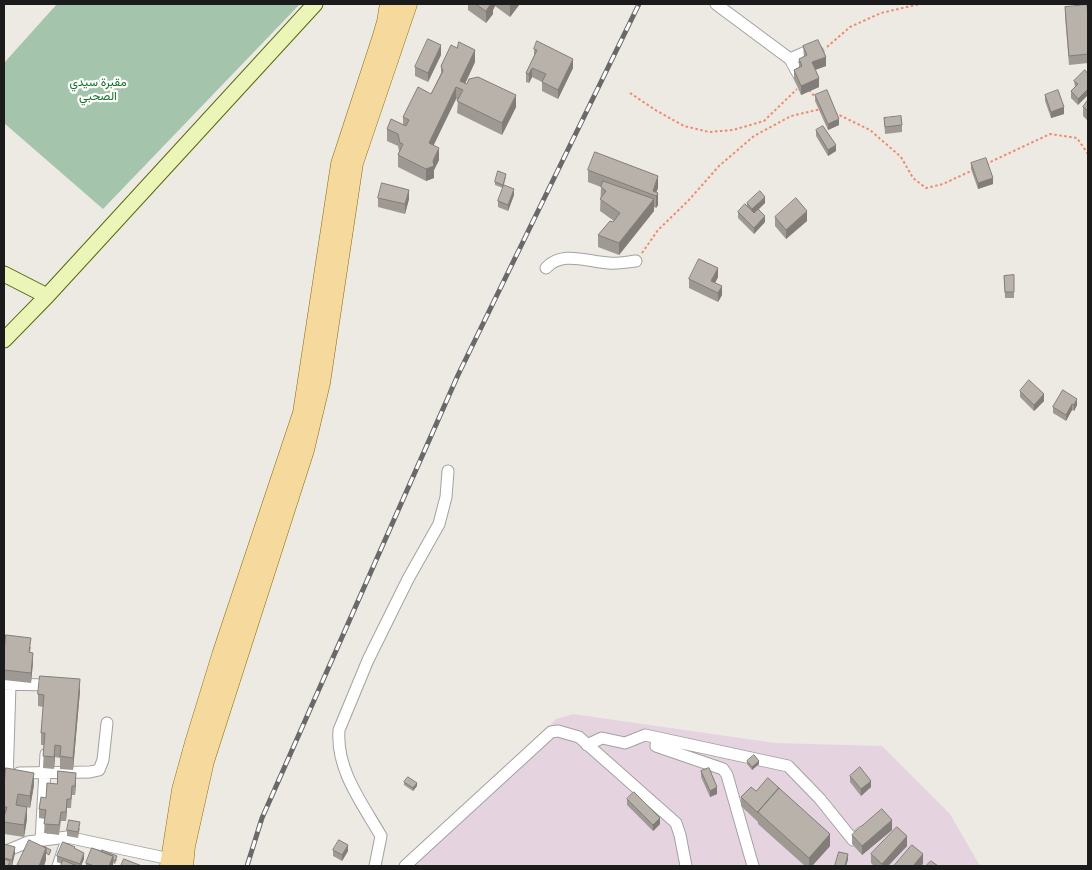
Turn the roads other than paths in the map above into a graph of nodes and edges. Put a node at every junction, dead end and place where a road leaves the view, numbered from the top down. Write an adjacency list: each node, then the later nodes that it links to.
1 (315, 4): 11 (main road)
2 (389, 4): 29 (main road)
3 (408, 4): 29 (main road)
4 (716, 4): 6 (street)
5 (822, 52): 6 (street)
6 (790, 59): 7 (street)
7 (802, 82)
8 (636, 261): 9 (street)
9 (546, 268)
10 (4, 274): 11 (main road)
11 (47, 296): 12 (main road)
12 (4, 340)
13 (448, 470): 32 (street)
14 (7, 684): 15 (street); 21 (street)
15 (47, 705)
16 (107, 723): 20 (street)
17 (657, 738): 19 (street); 23 (street); 35 (street)
18 (46, 743): 20 (street)
19 (587, 745): 33 (street); 34 (street)
20 (46, 772): 21 (street); 25 (street)
21 (6, 774): 22 (street)
22 (7, 790)
23 (873, 822)
24 (67, 837): 25 (street); 26 (street); 31 (street)
25 (41, 840): 27 (street); 30 (street)
26 (103, 845): 28 (street); 29 (street)
27 (10, 846)
28 (98, 859)
29 (174, 864)
30 (31, 866)
31 (58, 866)
32 (375, 866)
33 (405, 866)
34 (686, 866)
35 (754, 866)

